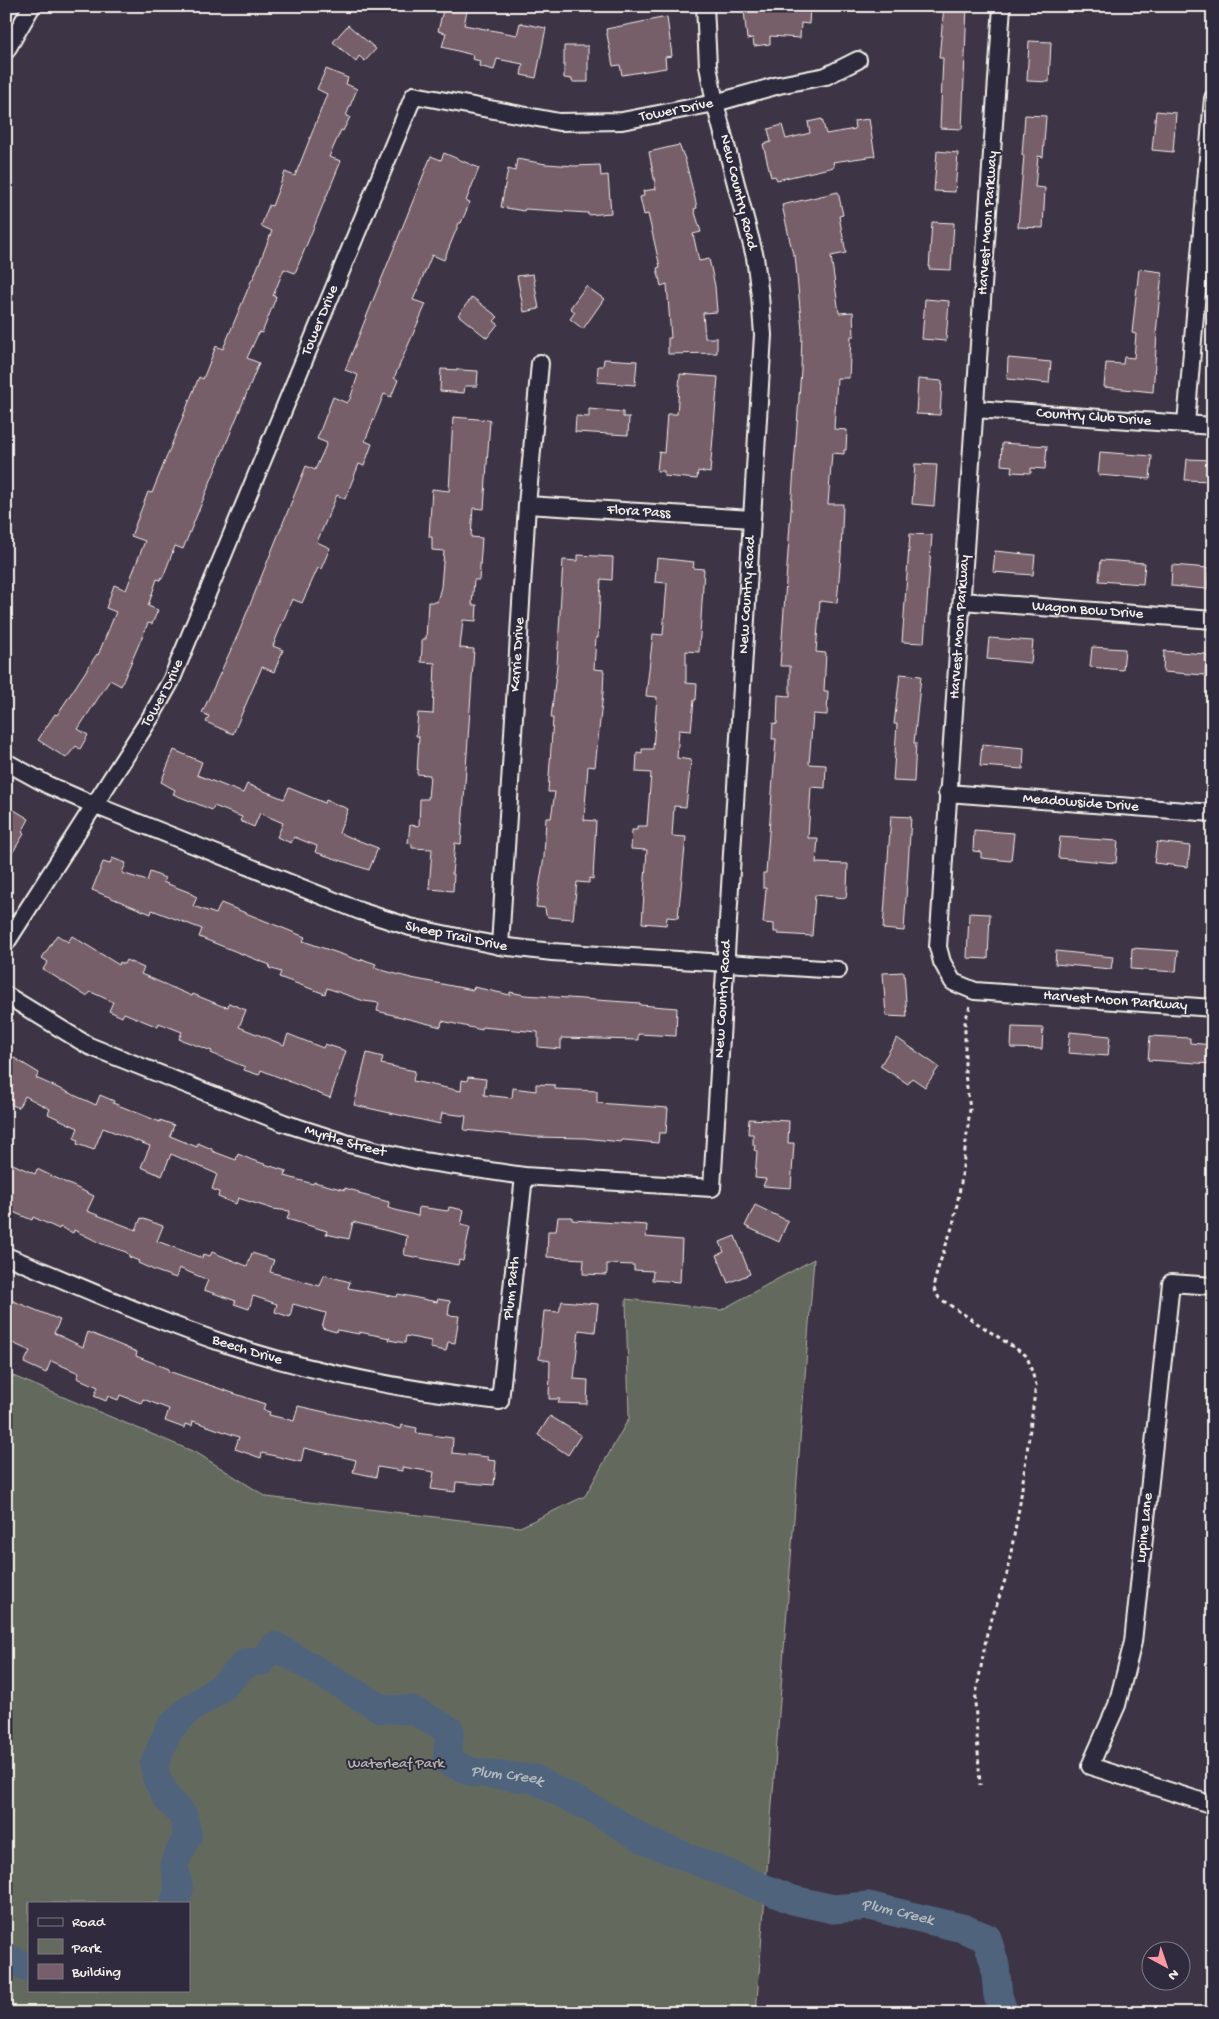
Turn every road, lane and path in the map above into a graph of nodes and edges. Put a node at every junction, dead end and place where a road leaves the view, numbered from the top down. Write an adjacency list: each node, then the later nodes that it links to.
1 (32, 6): 4 (street)
2 (705, 6): 7 (street, New Country Road)
3 (1002, 6): 9 (street, Harvest Moon Parkway)
4 (6, 51)
5 (858, 60): 7 (street, Tower Drive)
6 (1213, 98): 10 (street)
7 (715, 103): 13 (street, New Country Road); 18 (street, Tower Drive)
8 (540, 364): 12 (street, Karrie Drive)
9 (975, 410): 10 (street, Country Club Drive); 14 (street, Harvest Moon Parkway)
10 (1186, 424): 11 (street, Country Club Drive)
11 (1213, 426)
12 (527, 505): 13 (street, Flora Pass); 21 (street, Karrie Drive)
13 (752, 519): 22 (street, New Country Road)
14 (962, 601): 15 (street, Wagon Bow Drive); 17 (street, Harvest Moon Parkway)
15 (1213, 620)
16 (6, 762): 18 (street, Sheep Trail Drive)
17 (947, 793): 19 (street, Meadowside Drive); 24 (street, Harvest Moon Parkway)
18 (94, 805): 20 (street, Tower Drive); 21 (street, Sheep Trail Drive)
19 (1213, 812)
20 (6, 943)
21 (500, 946): 22 (street, Sheep Trail Drive)
22 (725, 962): 23 (street, Sheep Trail Drive); 28 (street, New Country Road)
23 (838, 970)
24 (975, 991): 26 (street, Harvest Moon Parkway); 32 (path)
25 (6, 995): 27 (street, Myrtle Street)
26 (1213, 1008)
27 (524, 1176): 28 (street, Myrtle Street); 31 (street, Plum Path)
28 (712, 1188)
29 (6, 1256): 31 (street, Beech Drive)
30 (1213, 1286): 33 (street, Lupine Lane)
31 (500, 1401)
32 (980, 1785)
33 (1213, 1805)

